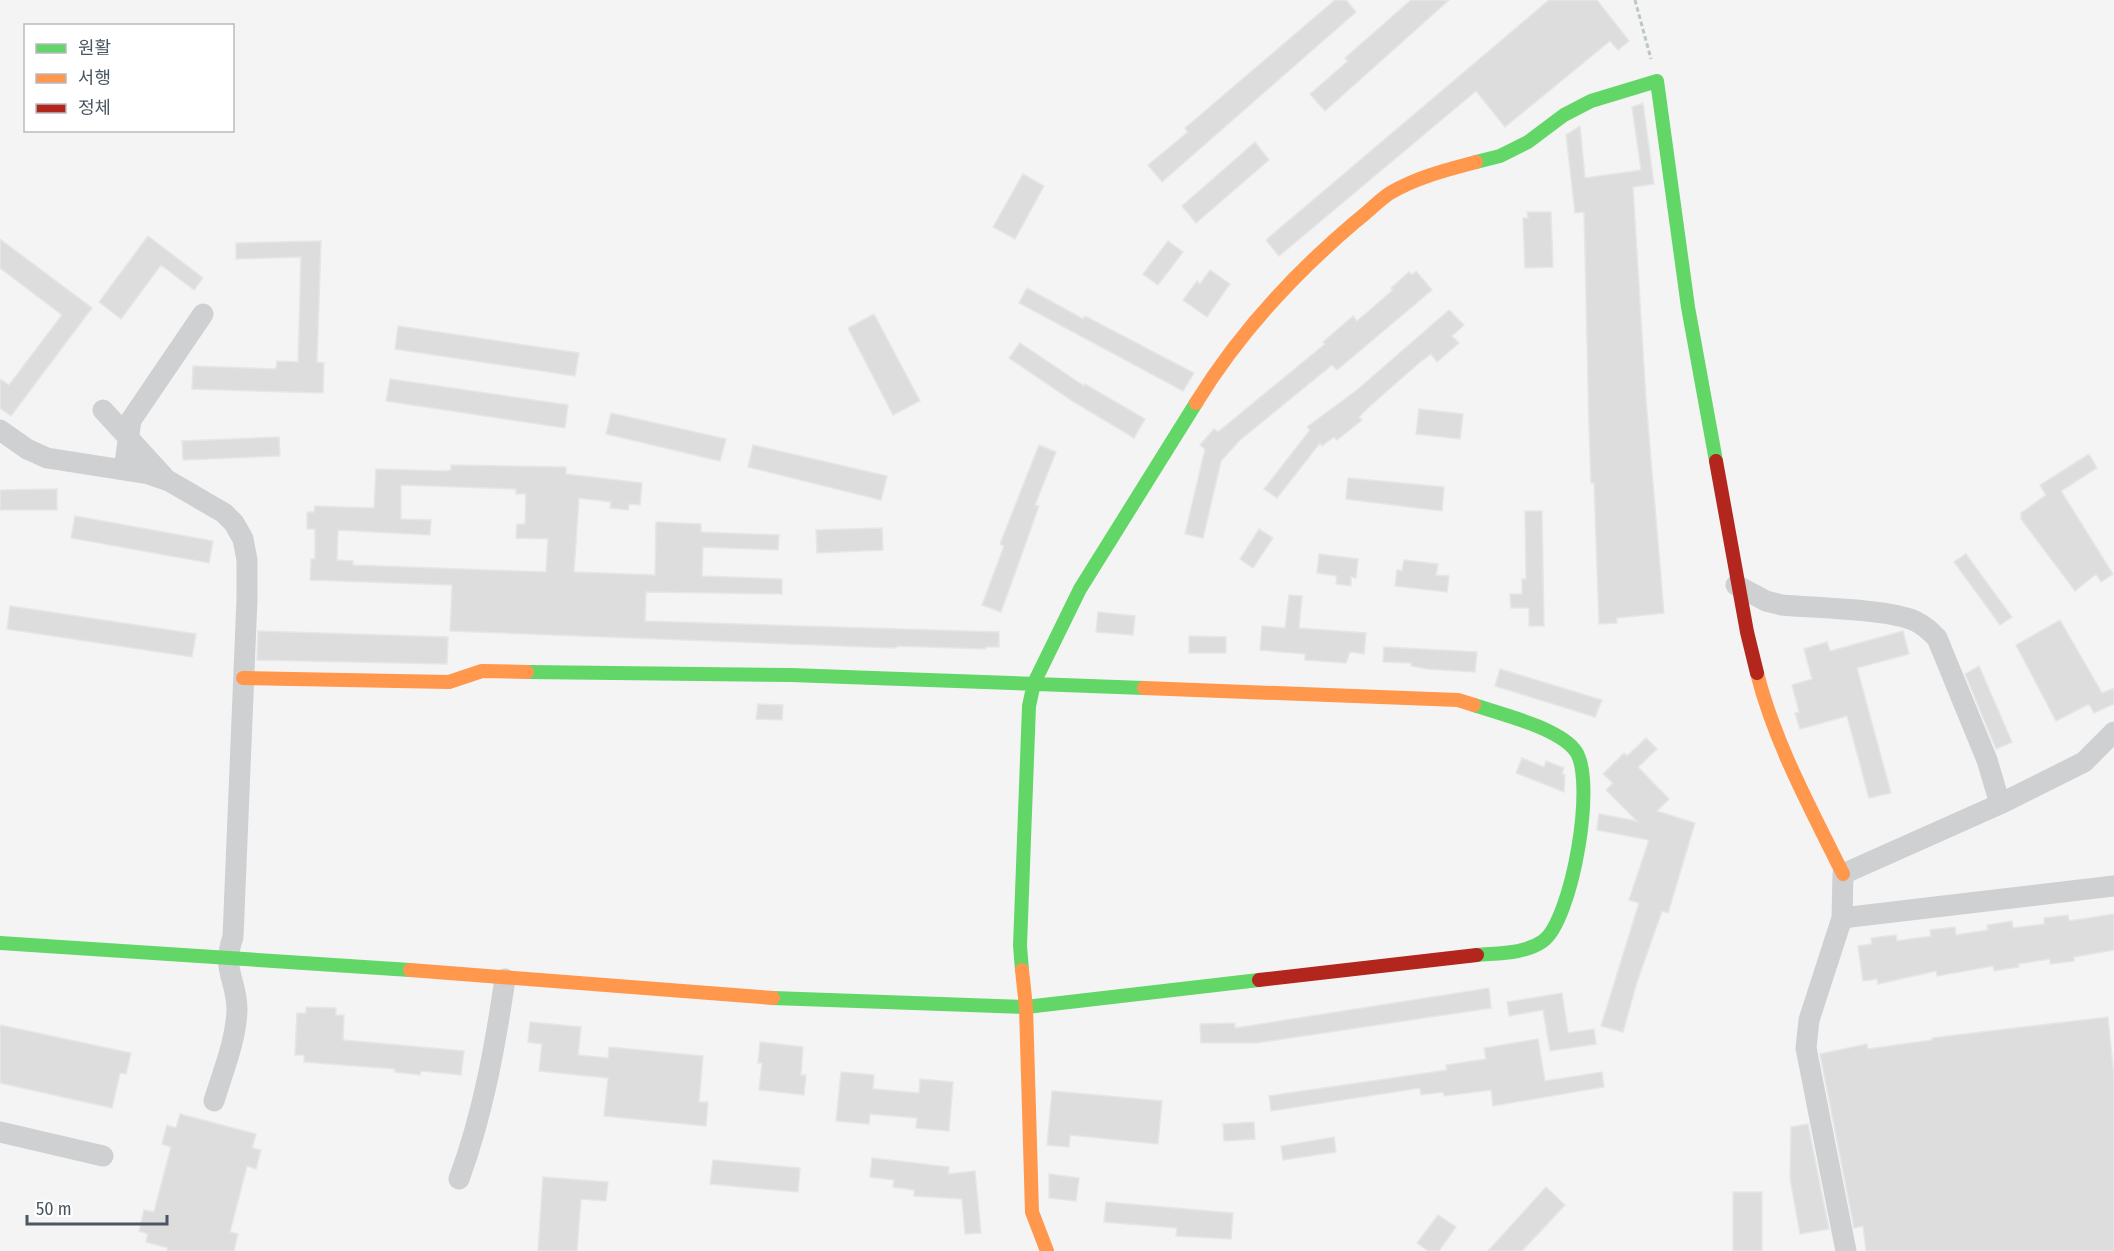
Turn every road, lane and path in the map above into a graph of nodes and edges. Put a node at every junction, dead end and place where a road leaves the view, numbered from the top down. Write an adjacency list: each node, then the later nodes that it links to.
1 (1635, 0): 2 (path)
2 (1656, 81): 9 (street); 11 (street)
3 (203, 314): 6 (street)
4 (104, 410): 6 (street)
5 (0, 430): 7 (street)
6 (129, 439): 7 (street); 8 (street)
7 (124, 470): 8 (street)
8 (169, 481): 10 (street)
9 (1736, 585): 13 (street); 14 (street)
10 (243, 678): 11 (street); 18 (street)
11 (1034, 683): 20 (street); 20 (street)
12 (2114, 732): 13 (street)
13 (2000, 804): 14 (street)
14 (1843, 874): 16 (street)
15 (2114, 886): 16 (street)
16 (1842, 918): 26 (street)
17 (0, 943): 18 (street)
18 (226, 956): 19 (street); 21 (street)
19 (505, 979): 20 (street); 24 (street)
20 (1026, 1007): 25 (street)
21 (214, 1101)
22 (0, 1132): 23 (street)
23 (103, 1156)
24 (459, 1179)
25 (1047, 1251)
26 (1846, 1251)

